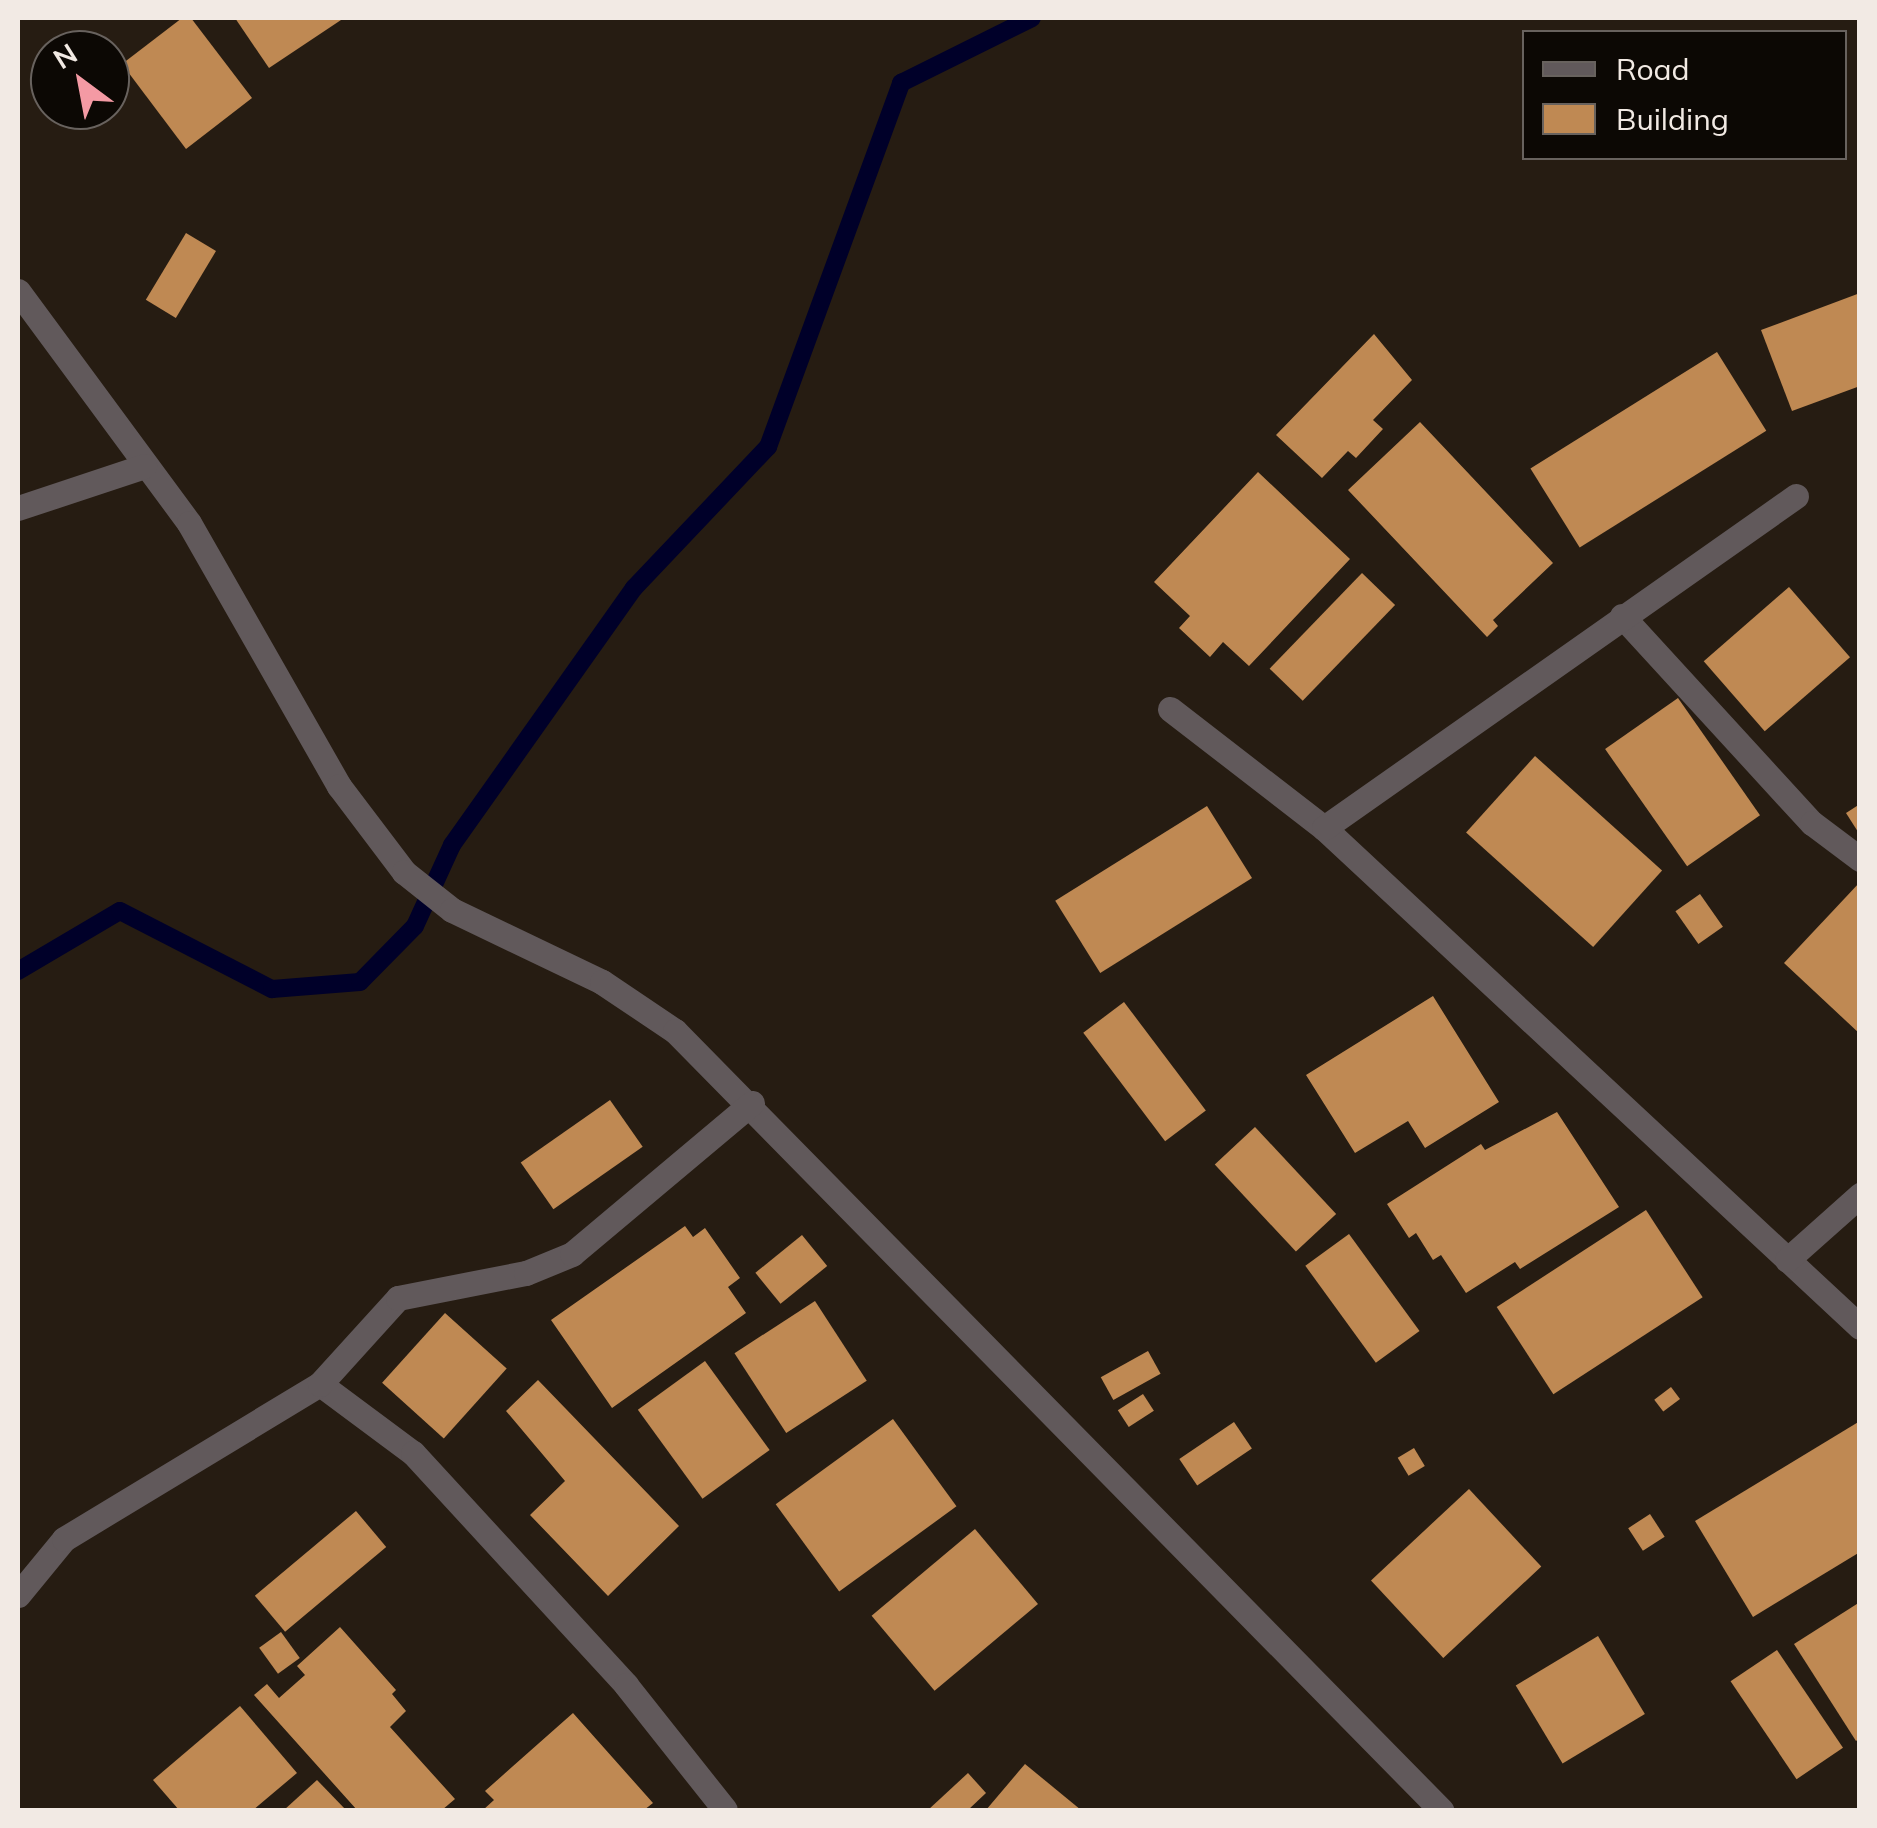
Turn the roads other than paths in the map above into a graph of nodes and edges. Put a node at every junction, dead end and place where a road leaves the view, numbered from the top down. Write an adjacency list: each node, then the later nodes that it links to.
1 (18, 292): 2 (street)
2 (144, 466): 4 (street); 9 (street)
3 (1796, 496): 5 (street)
4 (18, 508)
5 (1622, 616): 7 (street); 8 (street)
6 (1170, 709): 7 (street)
7 (1324, 828): 11 (street)
8 (1860, 859)
9 (752, 1102): 13 (street); 16 (street)
10 (1860, 1195): 11 (street)
11 (1787, 1260): 12 (street)
12 (1860, 1327)
13 (320, 1384): 14 (street); 15 (street)
14 (18, 1595)
15 (725, 1810)
16 (1441, 1810)

